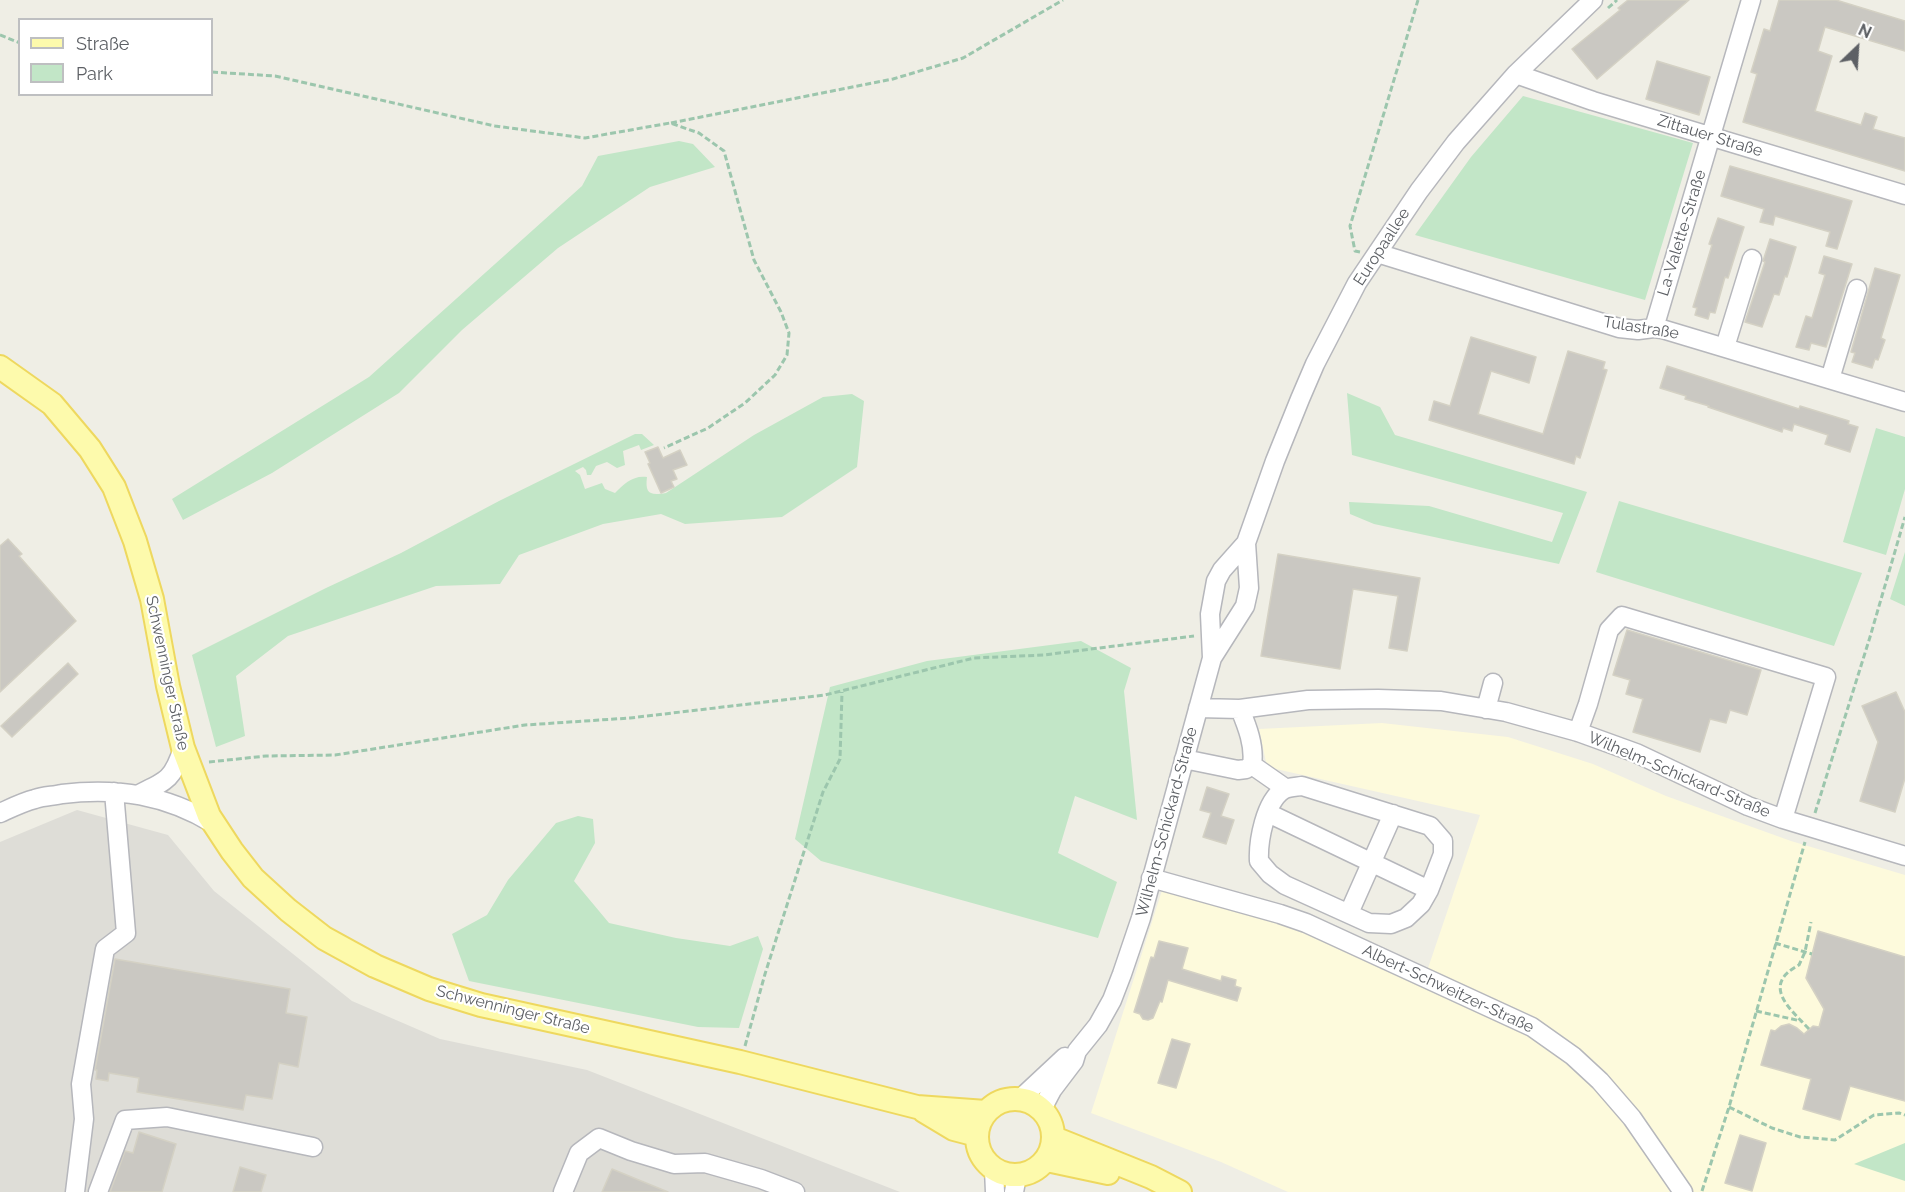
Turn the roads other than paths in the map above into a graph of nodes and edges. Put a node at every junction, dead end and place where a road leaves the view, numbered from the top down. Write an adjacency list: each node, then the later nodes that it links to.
1 (1751, 0): 4 (street, La-Valette-Straße)
2 (1600, 4): 3 (street, Europaallee)
3 (1516, 74): 4 (street, Zittauer Straße); 6 (street, Europaallee)
4 (1712, 136): 5 (street, Zittauer Straße); 9 (street, La-Valette-Straße)
5 (1905, 195)
6 (1377, 253): 9 (street, Tulastraße); 14 (street, Europaallee)
7 (1752, 259): 10 (street)
8 (1857, 289): 12 (street)
9 (1654, 328): 10 (street, Tulastraße)
10 (1725, 347): 12 (street, Tulastraße)
11 (0, 367): 21 (main road, Schwenninger Straße)
12 (1830, 379): 13 (street, Tulastraße)
13 (1905, 402)
14 (1246, 543): 15 (street, Europaallee); 15 (street, Europaallee)
15 (1212, 658): 17 (street, Europaallee)
16 (1493, 683): 19 (street)
17 (1198, 708): 18 (street, Wilhelm-Schickard-Straße); 22 (street, Wilhelm-Schickard-Straße)
18 (1240, 709): 19 (street, Wilhelm-Schickard-Straße); 23 (street)
19 (1486, 709): 20 (street, Wilhelm-Schickard-Straße)
20 (1578, 732): 30 (street, Wilhelm-Schickard-Straße); 30 (street)
21 (185, 756): 26 (street); 31 (main road, Schwenninger Straße)
22 (1184, 759): 23 (street); 34 (street, Wilhelm-Schickard-Straße)
23 (1252, 765): 24 (street)
24 (1285, 788): 28 (street); 29 (street)
25 (114, 792): 26 (street); 27 (street); 48 (street)
26 (139, 794): 31 (street)
27 (0, 813)
28 (1268, 813): 33 (street); 36 (street)
29 (1393, 814): 33 (street); 35 (street)
30 (1783, 819): 32 (street, Wilhelm-Schickard-Straße)
31 (214, 824): 39 (main road, Schwenninger Straße)
32 (1905, 856)
33 (1372, 863): 35 (street); 36 (street)
34 (1151, 878): 37 (street, Wilhelm-Schickard-Straße); 53 (street, Albert-Schweitzer-Straße)
35 (1429, 890): 36 (street)
36 (1349, 913)
37 (1079, 1047): 38 (street); 40 (street)
38 (1020, 1099): 40 (main road); 41 (main road)
39 (917, 1107): 41 (main road, Schwenninger Straße); 42 (main road, Schwenninger Straße)
40 (1042, 1109): 44 (main road)
41 (986, 1112): 42 (main road)
42 (977, 1135): 45 (main road)
43 (313, 1147): 49 (street)
44 (1050, 1149): 46 (main road); 47 (main road)
45 (994, 1169): 46 (main road); 52 (street)
46 (1015, 1184)
47 (1178, 1191)
48 (75, 1192)
49 (98, 1192)
50 (563, 1192): 51 (street)
51 (795, 1192)
52 (995, 1192)
53 (1683, 1192)

